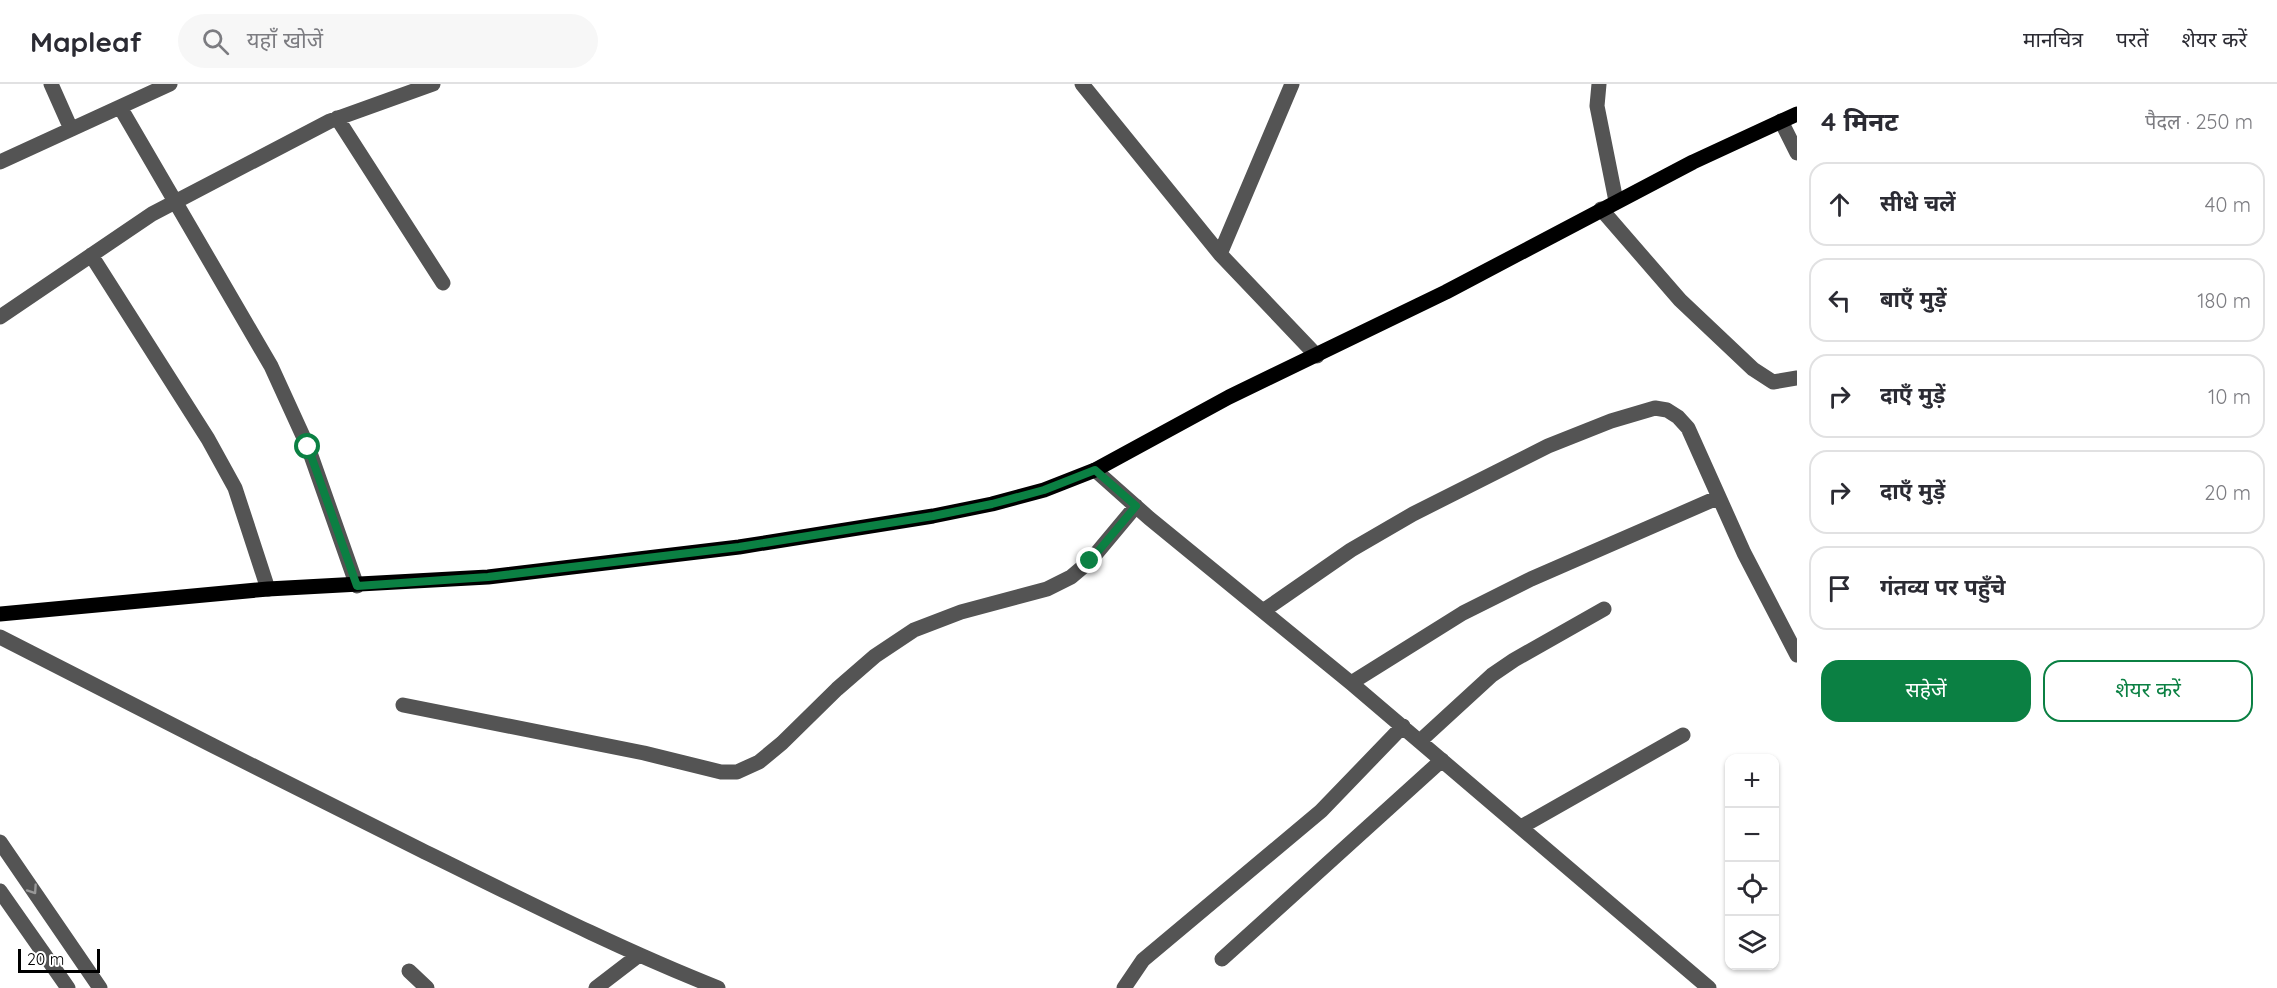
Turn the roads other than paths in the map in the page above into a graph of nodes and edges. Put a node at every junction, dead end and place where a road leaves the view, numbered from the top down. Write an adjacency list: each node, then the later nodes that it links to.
1 (51, 84): 11 (street)
2 (170, 84): 7 (street)
3 (433, 84): 9 (street)
4 (1082, 84): 17 (street)
5 (1292, 84): 17 (street)
6 (1599, 84): 14 (street)
7 (120, 106): 11 (street); 15 (street)
8 (1797, 114): 10 (main road)
9 (337, 118): 15 (street); 19 (street)
10 (1781, 121): 12 (street); 14 (main road)
11 (71, 129): 13 (street)
12 (1797, 153)
13 (0, 162)
14 (1616, 201): 16 (main road)
15 (176, 202): 18 (street); 26 (street)
16 (1601, 209): 21 (main road); 22 (street)
17 (1220, 254): 21 (street)
18 (92, 255): 20 (street); 27 (street)
19 (443, 283)
20 (0, 317)
21 (1317, 356): 23 (main road)
22 (1797, 378)
23 (1095, 470): 25 (street); 26 (main road)
24 (1718, 498): 29 (street); 32 (street); 33 (street)
25 (1136, 506): 29 (street); 34 (street)
26 (357, 586): 27 (main road)
27 (268, 589): 30 (main road)
28 (1604, 609): 37 (street)
29 (1263, 611): 33 (street)
30 (0, 614)
31 (0, 637): 42 (street)
32 (1797, 655)
33 (1351, 682): 35 (street)
34 (403, 705)
35 (1402, 726): 37 (street); 50 (street)
36 (1683, 735): 39 (street)
37 (1419, 741): 38 (street)
38 (1442, 760): 39 (street); 43 (street)
39 (1521, 827): 51 (street)
40 (0, 842): 46 (street, one-way to 46)
41 (0, 891): 45 (street)
42 (639, 955): 48 (street); 49 (street)
43 (1222, 958)
44 (409, 971): 47 (street)
45 (68, 988)
46 (100, 988)
47 (427, 988)
48 (596, 988)
49 (718, 988)
50 (1124, 988)
51 (1709, 988)

